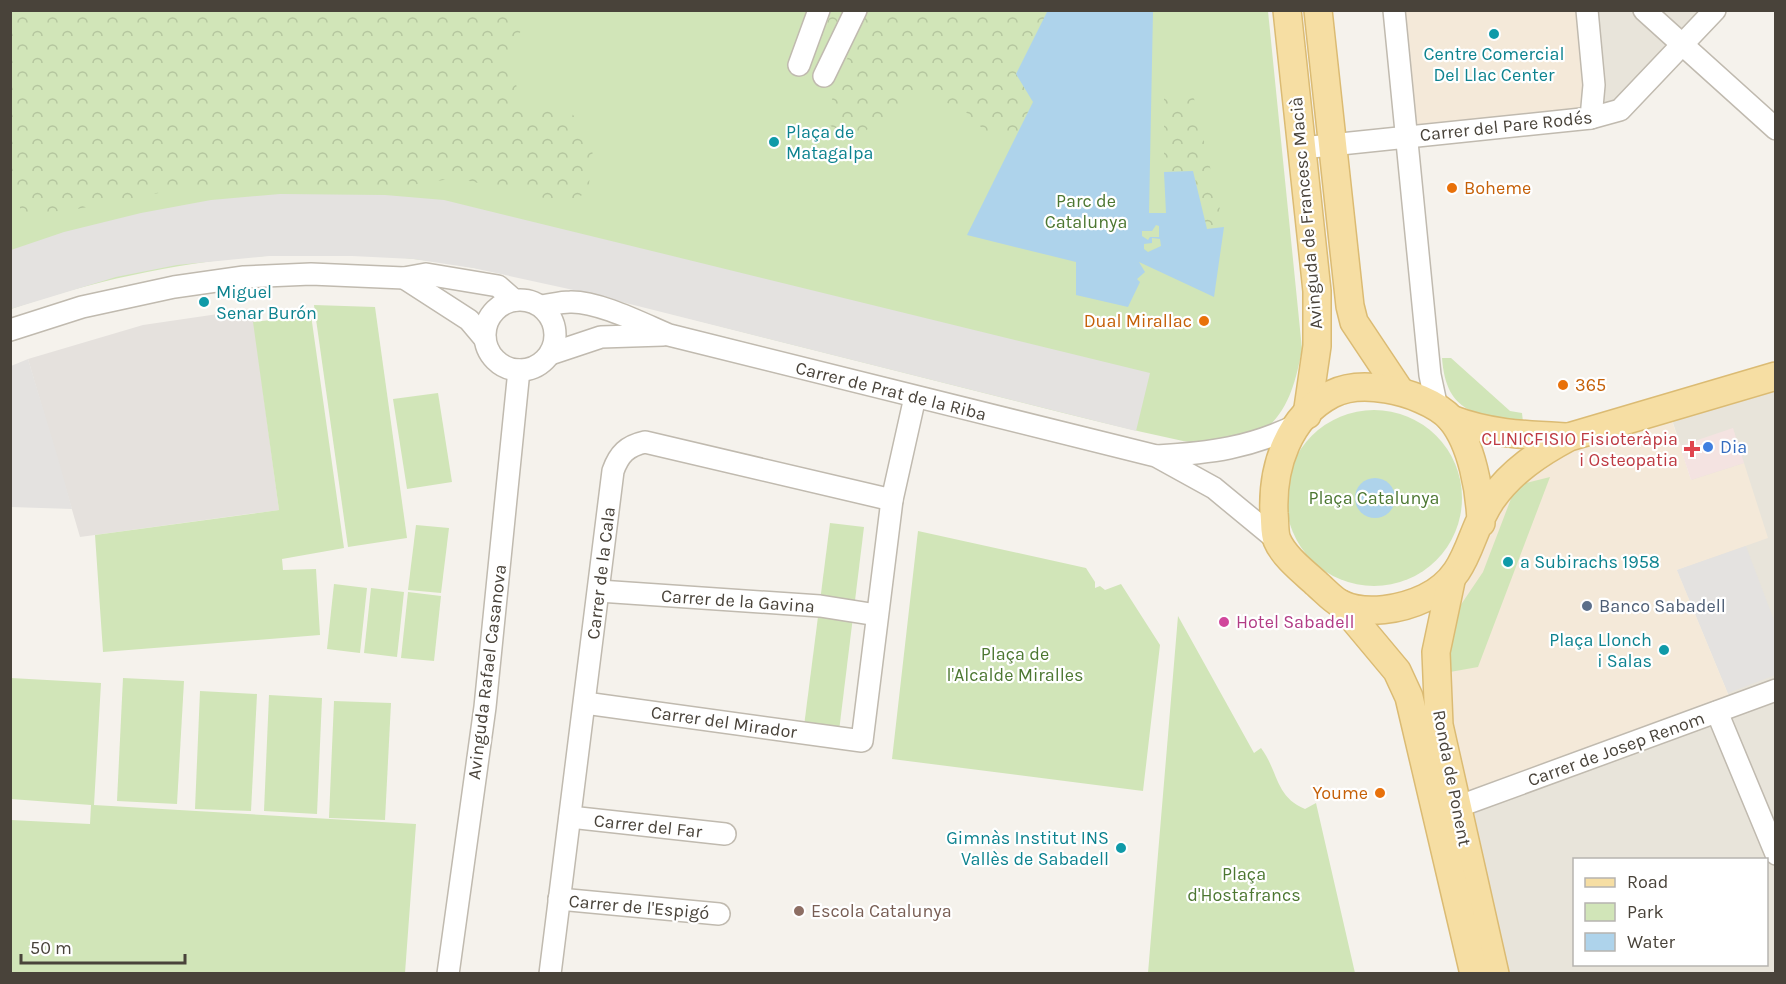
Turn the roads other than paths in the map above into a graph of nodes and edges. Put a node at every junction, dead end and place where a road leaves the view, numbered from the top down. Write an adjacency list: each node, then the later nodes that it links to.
1 (819, 10): 10 (street)
2 (856, 10): 11 (street)
3 (1287, 10): 16 (main road, Avinguda de Francesc Macià)
4 (1318, 10): 15 (main road, Avinguda de Francesc Macià)
5 (1394, 10): 14 (street)
6 (1587, 10): 12 (street)
7 (1644, 10): 9 (street)
8 (1715, 10): 9 (street, Carrer del Pare Rodés)
9 (1683, 45): 12 (street, Carrer del Pare Rodés); 13 (street)
10 (799, 65)
11 (824, 76)
12 (1591, 118): 14 (street, Carrer del Pare Rodés)
13 (1776, 129)
14 (1406, 137): 15 (street, Carrer del Pare Rodés); 28 (street)
15 (1333, 144): 16 (street, Carrer del Pare Rodés); 26 (main road, Avinguda de Francesc Macià)
16 (1302, 148): 29 (main road, Avinguda de Francesc Macià)
17 (404, 278): 18 (street); 20 (street); 22 (street)
18 (514, 300): 19 (street); 22 (street)
19 (541, 306): 21 (street, Carrer de Prat de la Riba); 23 (street)
20 (10, 330)
21 (669, 335): 23 (street, Carrer de Prat de la Riba); 27 (street, Carrer de Prat de la Riba)
22 (485, 339): 24 (street)
23 (550, 354): 24 (street)
24 (519, 370): 48 (street, Avinguda Rafael Casanova)
25 (1776, 376): 30 (main road)
26 (1400, 391): 28 (main road); 29 (main road)
27 (915, 397): 31 (street, Carrer de Prat de la Riba); 32 (street)
28 (1444, 414): 30 (main road); 33 (main road)
29 (1303, 419): 31 (street); 34 (main road)
30 (1569, 437): 33 (main road)
31 (1156, 456): 34 (street)
32 (892, 500): 36 (street, Carrer de la Cala); 38 (street)
33 (1481, 523): 35 (main road)
34 (1277, 540): 37 (main road, Ronda de Ponent)
35 (1451, 581): 37 (main road); 42 (main road, Ronda de Ponent)
36 (599, 591): 38 (street, Carrer de la Gavina); 40 (street, Carrer de la Cala)
37 (1341, 604): 50 (main road, Ronda de Ponent)
38 (877, 615): 40 (street, Carrer del Mirador)
39 (1776, 690): 41 (street, Carrer de Josep Renom)
40 (585, 703): 43 (street, Carrer de la Cala)
41 (1718, 712): 42 (street, Carrer de Josep Renom); 45 (street)
42 (1456, 807): 51 (main road, Ronda de Ponent)
43 (570, 817): 44 (street, Carrer del Far); 46 (street, Carrer de la Cala)
44 (725, 834)
45 (1776, 854)
46 (559, 899): 47 (street, Carrer de l'Espigó); 49 (street, Carrer de la Cala)
47 (719, 914)
48 (448, 974)
49 (550, 974)
50 (1474, 974)
51 (1495, 974)

